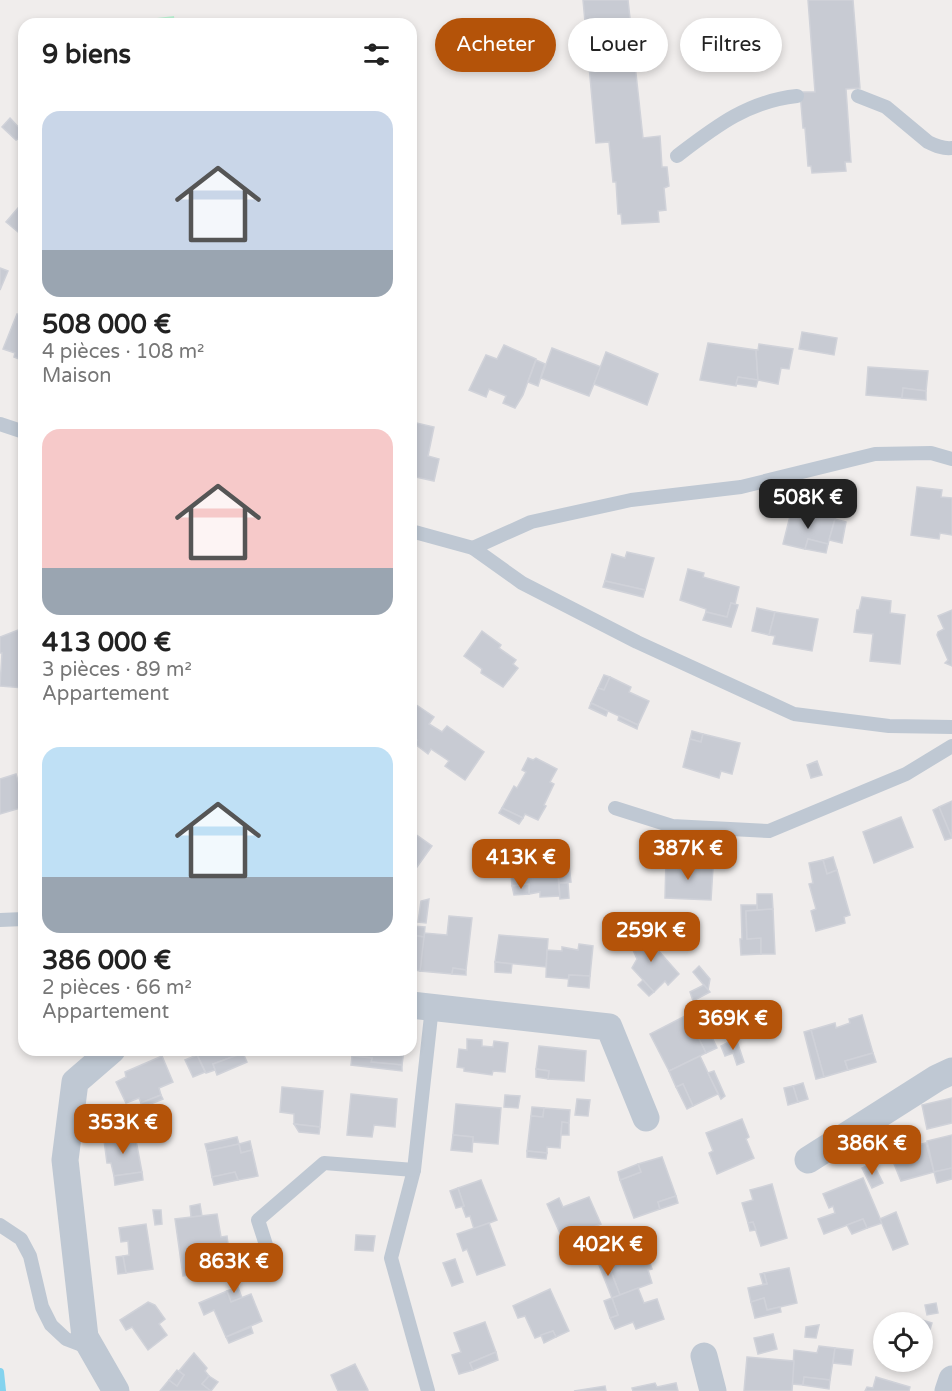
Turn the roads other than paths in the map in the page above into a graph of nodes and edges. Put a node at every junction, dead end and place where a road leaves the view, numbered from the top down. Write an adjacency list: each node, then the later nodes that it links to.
1 (797, 96): 4 (lane)
2 (858, 96): 3 (lane)
3 (952, 148)
4 (677, 156)
5 (0, 424): 6 (lane)
6 (18, 430)
7 (952, 459): 9 (lane)
8 (417, 533): 9 (lane)
9 (473, 548): 10 (lane)
10 (952, 728)
11 (952, 746): 12 (lane)
12 (615, 808)
13 (18, 919): 14 (lane)
14 (0, 920)
15 (422, 1006): 18 (street); 20 (lane)
16 (105, 1056): 23 (street)
17 (952, 1071): 19 (street)
18 (646, 1118)
19 (808, 1160)
20 (414, 1170): 22 (lane); 27 (lane)
21 (0, 1225): 23 (lane)
22 (274, 1270)
23 (92, 1349): 26 (street)
24 (704, 1356): 28 (street)
25 (952, 1379): 29 (street)
26 (116, 1391)
27 (428, 1391)
28 (713, 1391)
29 (948, 1391)

